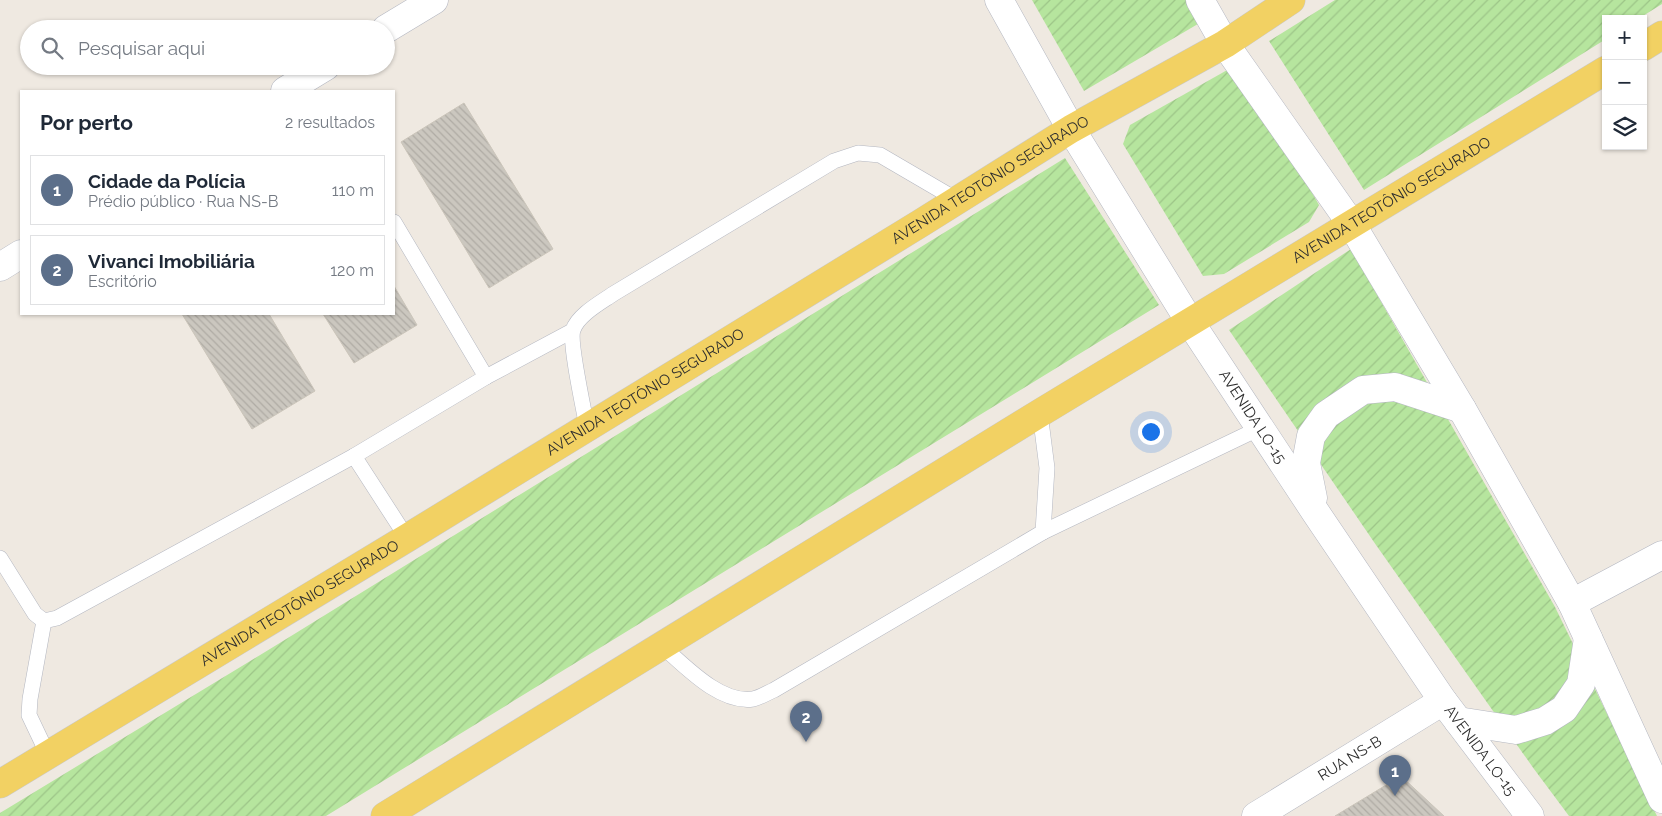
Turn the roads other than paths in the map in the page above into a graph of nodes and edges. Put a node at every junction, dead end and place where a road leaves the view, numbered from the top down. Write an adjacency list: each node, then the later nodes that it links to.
1 (434, 0): 5 (street)
2 (999, 0): 12 (street, AVENIDA LO-15)
3 (1200, 0): 7 (street)
4 (1291, 0): 7 (main road, AVENIDA TEOTÔNIO SEGURADO)
5 (395, 24)
6 (1662, 36): 8 (main road)
7 (1225, 44): 12 (main road, AVENIDA TEOTÔNIO SEGURADO); 15 (street)
8 (1647, 45)
9 (1602, 72): 15 (main road, AVENIDA TEOTÔNIO SEGURADO)
10 (317, 78): 11 (street)
11 (287, 90)
12 (1071, 129): 13 (main road, AVENIDA TEOTÔNIO SEGURADO); 18 (street, AVENIDA LO-15)
13 (957, 200): 19 (lane); 23 (main road, AVENIDA TEOTÔNIO SEGURADO)
14 (395, 224): 20 (lane)
15 (1352, 225): 18 (main road, AVENIDA TEOTÔNIO SEGURADO); 21 (street)
16 (20, 255): 17 (street)
17 (0, 267)
18 (1190, 322): 22 (main road, AVENIDA TEOTÔNIO SEGURADO); 24 (street, AVENIDA LO-15)
19 (572, 331): 20 (lane); 23 (lane)
20 (486, 377): 25 (lane)
21 (1462, 409): 26 (street); 31 (street)
22 (1040, 413): 27 (lane); 34 (main road, AVENIDA TEOTÔNIO SEGURADO)
23 (587, 427): 28 (main road, AVENIDA TEOTÔNIO SEGURADO)
24 (1260, 428): 26 (street, AVENIDA LO-15); 27 (lane)
25 (354, 456): 28 (lane); 32 (lane)
26 (1316, 513): 35 (street, AVENIDA LO-15)
27 (1044, 532): 34 (lane)
28 (407, 538): 36 (main road, AVENIDA TEOTÔNIO SEGURADO)
29 (1662, 555): 31 (street)
30 (0, 558): 32 (lane)
31 (1572, 603): 33 (street)
32 (44, 621): 36 (lane)
33 (1588, 638): 35 (street); 38 (street)
34 (662, 646): 39 (main road, AVENIDA TEOTÔNIO SEGURADO)
35 (1451, 711): 40 (street, RUA NS-B); 41 (street, AVENIDA LO-15)
36 (48, 755): 37 (main road, AVENIDA TEOTÔNIO SEGURADO)
37 (0, 784)
38 (1662, 799)
39 (385, 816)
40 (1256, 816)
41 (1530, 816)

